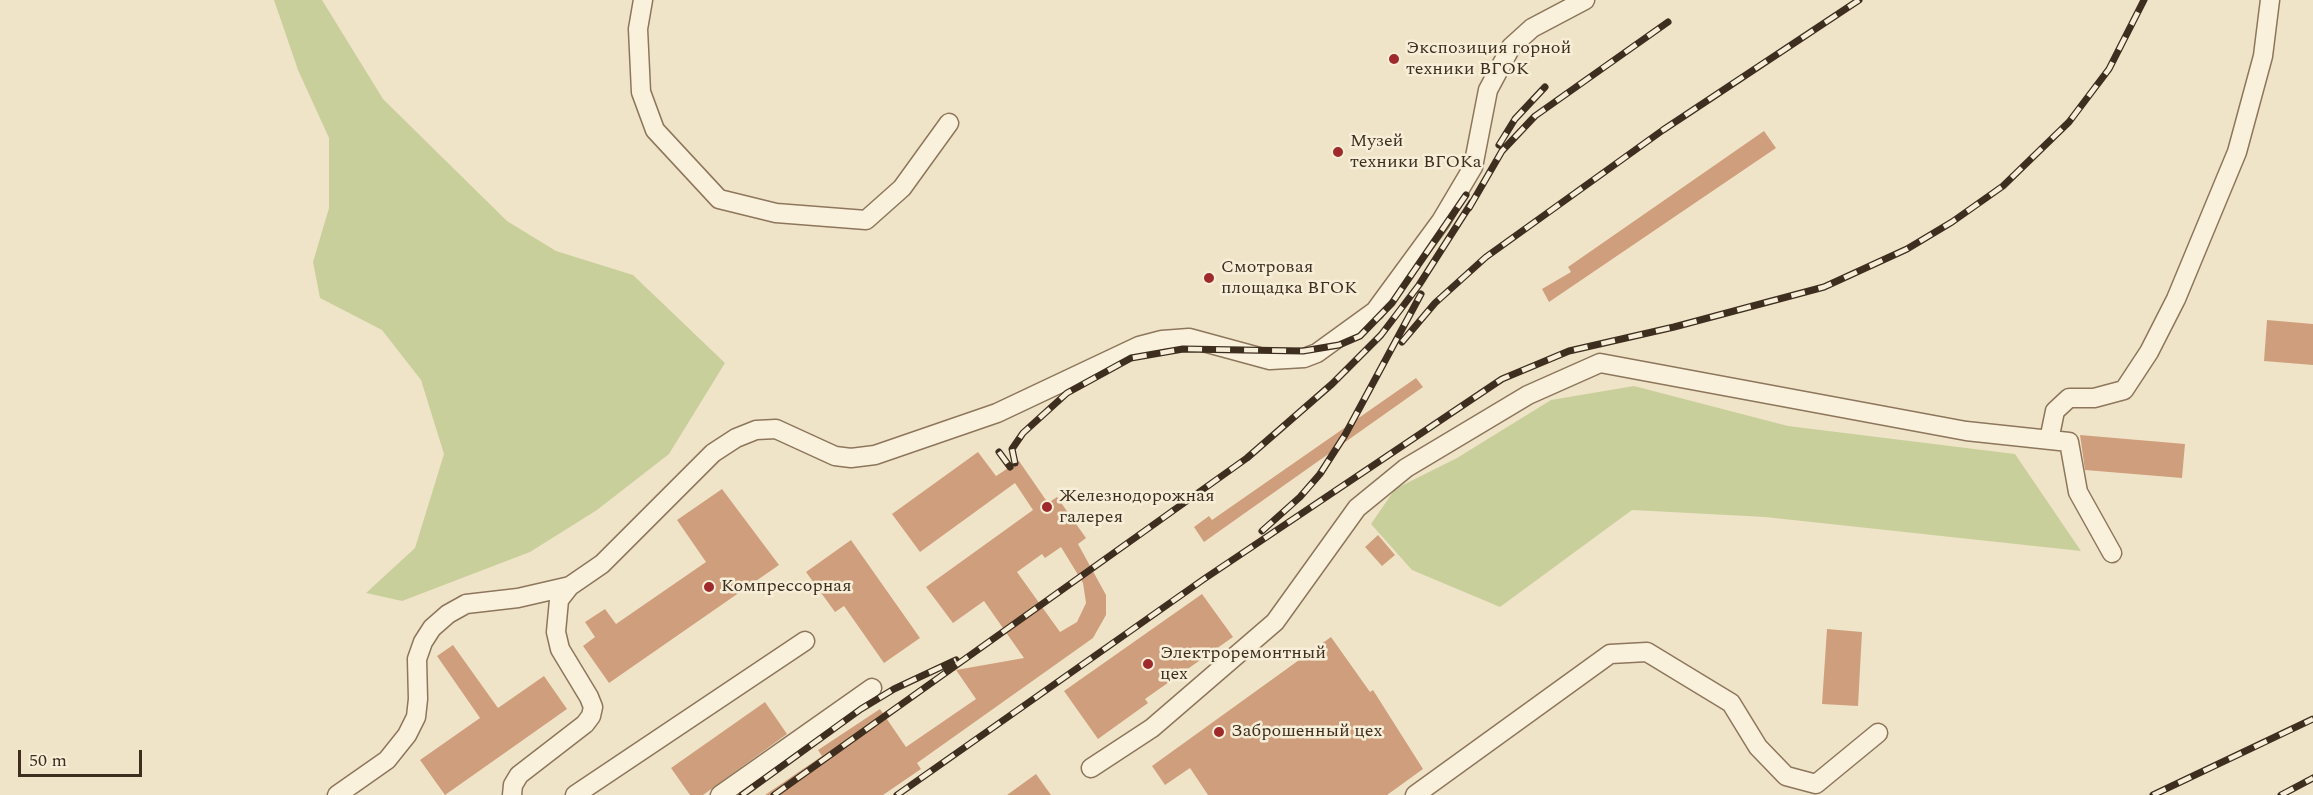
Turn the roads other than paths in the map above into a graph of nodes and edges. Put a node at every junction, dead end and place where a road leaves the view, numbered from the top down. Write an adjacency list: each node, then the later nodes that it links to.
1 (643, 0): 4 (lane)
2 (1585, 0): 7 (lane)
3 (2270, 0): 5 (lane)
4 (949, 123)
5 (2049, 440): 6 (lane); 11 (lane)
6 (2112, 553)
7 (570, 586): 12 (lane); 13 (lane)
8 (805, 641): 14 (lane)
9 (872, 688): 15 (lane)
10 (1878, 733): 16 (lane)
11 (1091, 768)
12 (337, 795)
13 (512, 795)
14 (575, 795)
15 (720, 795)
16 (1415, 795)

